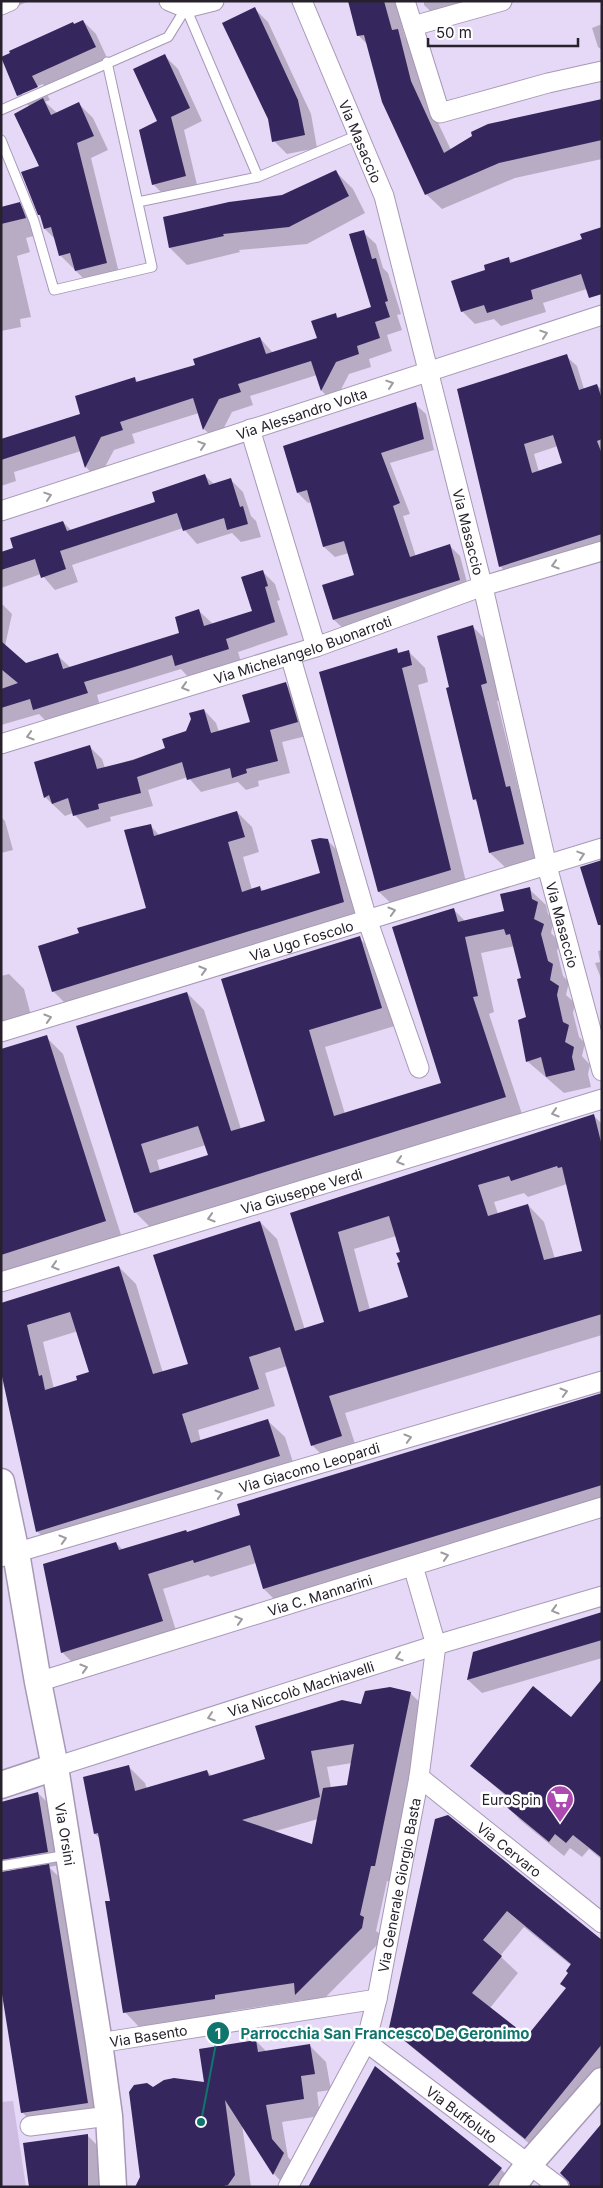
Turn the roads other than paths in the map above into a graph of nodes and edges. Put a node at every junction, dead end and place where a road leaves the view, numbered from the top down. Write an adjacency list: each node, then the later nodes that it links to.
1 (10, 1): 6 (street)
2 (214, 1): 7 (street)
3 (302, 1): 12 (street, Via Masaccio)
4 (405, 1): 8 (street)
5 (502, 1): 8 (street)
6 (1, 5)
7 (178, 5): 9 (lane); 14 (lane)
8 (413, 26): 10 (street)
9 (107, 62): 11 (lane); 15 (lane)
10 (602, 71)
11 (1, 110)
12 (358, 135): 14 (lane); 17 (street, Via Masaccio)
13 (1, 140): 15 (lane)
14 (258, 177): 15 (lane)
15 (138, 202)
16 (602, 315): 17 (street, Via Alessandro Volta, one-way to 16)
17 (427, 372): 18 (street, Via Alessandro Volta, one-way to 17); 21 (street, Via Masaccio)
18 (250, 430): 19 (street, Via Alessandro Volta, one-way to 18); 22 (street)
19 (1, 511)
20 (602, 551): 21 (street, Via Michelangelo Buonarroti, one-way to 21)
21 (483, 586): 22 (street, Via Michelangelo Buonarroti); 26 (street, Via Masaccio)
22 (316, 647): 23 (street, Via Michelangelo Buonarroti)
23 (290, 654): 24 (street, Via Michelangelo Buonarroti, one-way to 24); 27 (street)
24 (1, 744)
25 (602, 848): 26 (street, Via Ugo Foscolo, one-way to 25)
26 (547, 866): 27 (street, Via Ugo Foscolo, one-way to 26); 30 (street, Via Masaccio)
27 (367, 919): 28 (street, Via Ugo Foscolo, one-way to 27); 29 (street)
28 (1, 1032)
29 (419, 1068)
30 (602, 1071)
31 (602, 1099): 32 (street, Via Giuseppe Verdi, one-way to 32)
32 (1, 1282)
33 (602, 1381): 36 (street, Via Giacomo Leopardi, one-way to 33)
34 (1, 1482): 36 (main road, Via Orsini)
35 (602, 1507): 37 (street, Via C. Mannarini, one-way to 35)
36 (9, 1555): 40 (main road, Via Orsini)
37 (412, 1566): 39 (street, Via Generale Giorgio Basta); 40 (street, Via C. Mannarini, one-way to 37)
38 (602, 1596): 39 (street, Via Niccolò Machiavelli, one-way to 39)
39 (436, 1645): 41 (street, Via Niccolò Machiavelli, one-way to 41); 42 (street, Via Generale Giorgio Basta)
40 (38, 1682): 41 (main road, Via Orsini)
41 (55, 1767): 43 (main road, Via Niccolò Machiavelli); 44 (main road, Via Orsini)
42 (419, 1777): 46 (street, Via Cervaro); 47 (street, Via Generale Giorgio Basta)
43 (1, 1786)
44 (69, 1855): 45 (lane); 49 (main road, Via Orsini)
45 (1, 1866)
46 (602, 1924)
47 (376, 1999): 48 (street, Via Generale Giorgio Basta); 49 (street, Via Basento)
48 (366, 2042): 53 (street, Via Buffoluto); 55 (street, Via Generale Giorgio Basta)
49 (99, 2043): 51 (main road, Via Orsini)
50 (602, 2080): 53 (main road)
51 (109, 2116): 52 (street); 54 (main road, Via Orsini)
52 (30, 2126)
53 (529, 2164): 56 (main road); 57 (street, Via Buffoluto)
54 (112, 2187)
55 (288, 2187)
56 (512, 2187)
57 (558, 2187)

